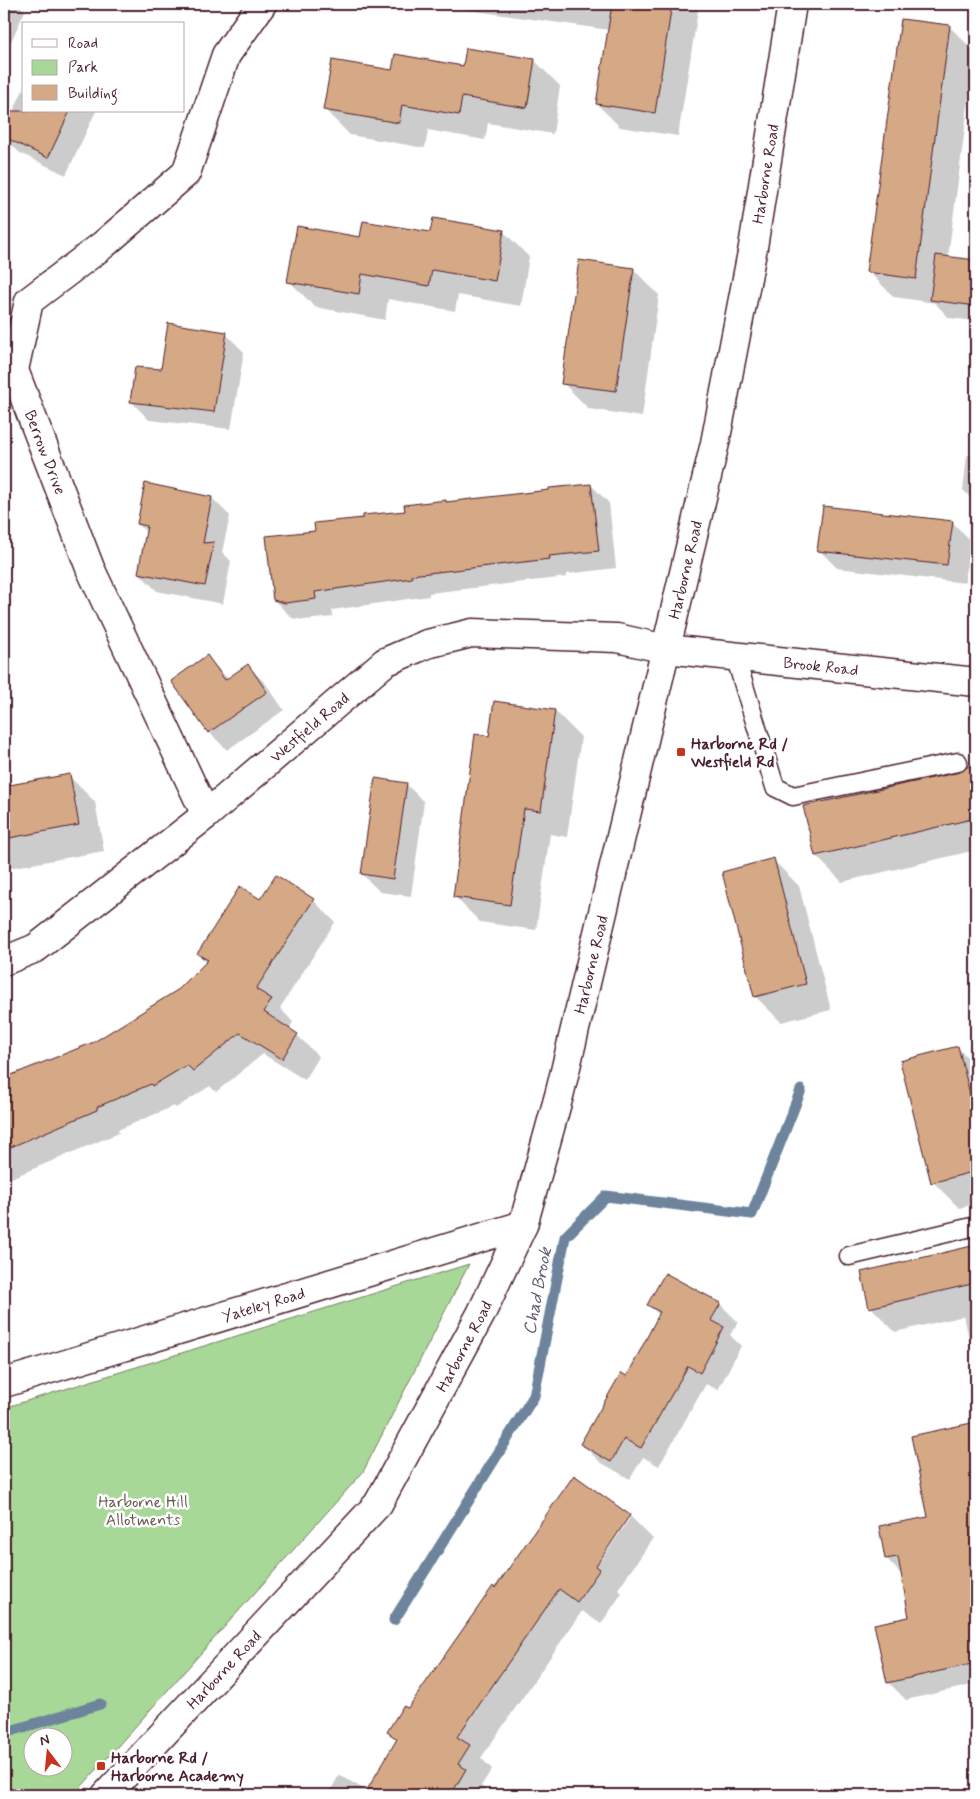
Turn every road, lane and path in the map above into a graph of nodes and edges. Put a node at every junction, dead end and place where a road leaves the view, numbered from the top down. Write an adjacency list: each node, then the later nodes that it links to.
1 (262, 4): 3 (street, Berrow Drive)
2 (792, 4): 4 (street, Harborne Road)
3 (9, 369): 8 (street, Berrow Drive)
4 (666, 649): 5 (street, Brook Road); 8 (street, Westfield Road); 10 (street, Harborne Road)
5 (735, 656): 6 (street, Brook Road); 7 (lane)
6 (976, 682)
7 (958, 762)
8 (206, 815): 9 (street, Westfield Road)
9 (4, 961)
10 (523, 1225): 13 (street, Yateley Road); 14 (street, Harborne Road)
11 (976, 1226): 12 (lane)
12 (849, 1256)
13 (4, 1382)
14 (106, 1795)

